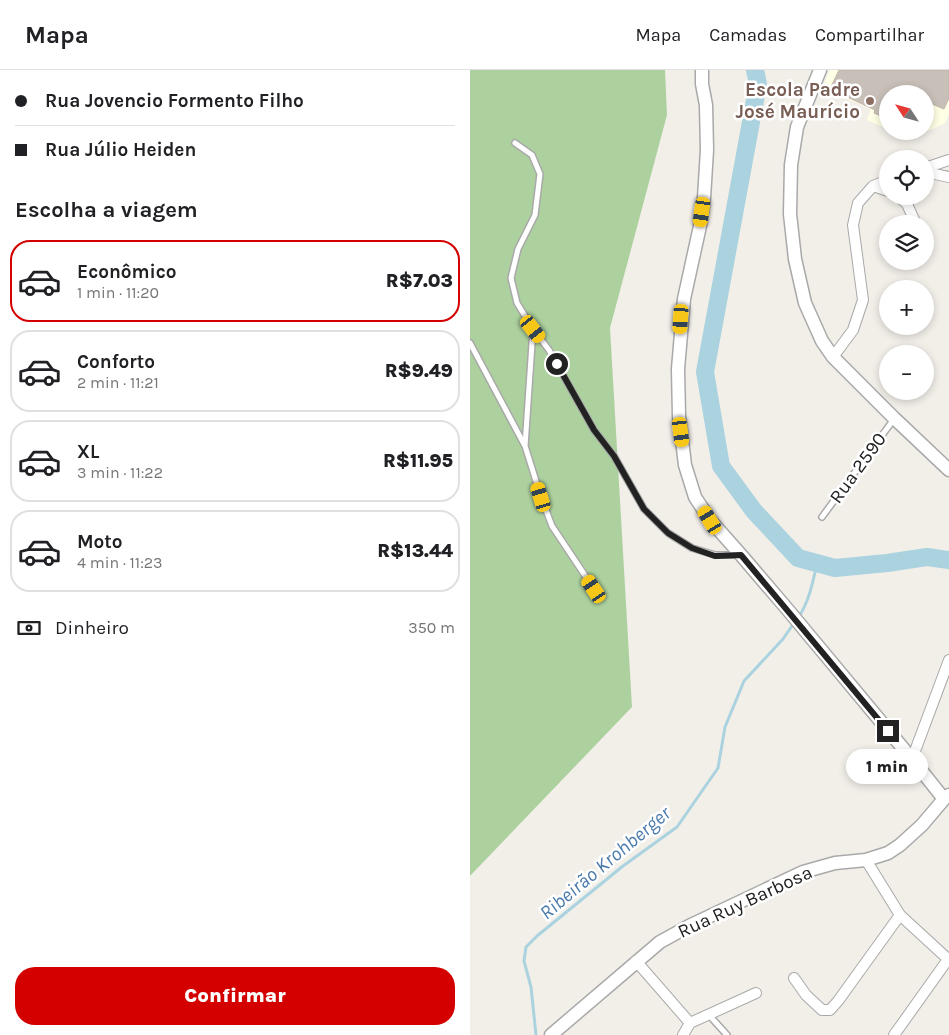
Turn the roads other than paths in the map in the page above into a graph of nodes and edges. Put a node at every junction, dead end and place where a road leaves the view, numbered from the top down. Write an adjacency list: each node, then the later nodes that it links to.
1 (702, 70): 18 (street)
2 (820, 70): 13 (street)
3 (515, 142): 11 (lane)
4 (949, 160): 5 (street)
5 (934, 165)
6 (934, 174): 7 (street)
7 (949, 177)
8 (879, 184): 9 (street)
9 (873, 186): 10 (street); 13 (street)
10 (879, 188)
11 (533, 329): 15 (lane); 18 (lane)
12 (470, 343): 15 (lane)
13 (833, 357): 14 (street)
14 (894, 418): 16 (street); 17 (lane, Rua 2590)
15 (525, 446): 19 (lane)
16 (949, 470)
17 (822, 517)
18 (741, 555): 21 (street)
19 (594, 589)
20 (949, 660): 21 (street)
21 (912, 759): 22 (street)
22 (946, 797): 23 (street, Rua Ruy Barbosa)
23 (866, 860): 24 (street); 26 (street, Rua Ruy Barbosa)
24 (900, 914): 25 (street); 27 (street)
25 (949, 959): 34 (street)
26 (636, 961): 30 (street); 31 (street, Rua Ruy Barbosa)
27 (794, 978)
28 (756, 994): 29 (street)
29 (709, 1015): 30 (street); 33 (lane)
30 (690, 1023): 32 (street)
31 (551, 1035)
32 (683, 1035)
33 (727, 1035)
34 (894, 1035)

